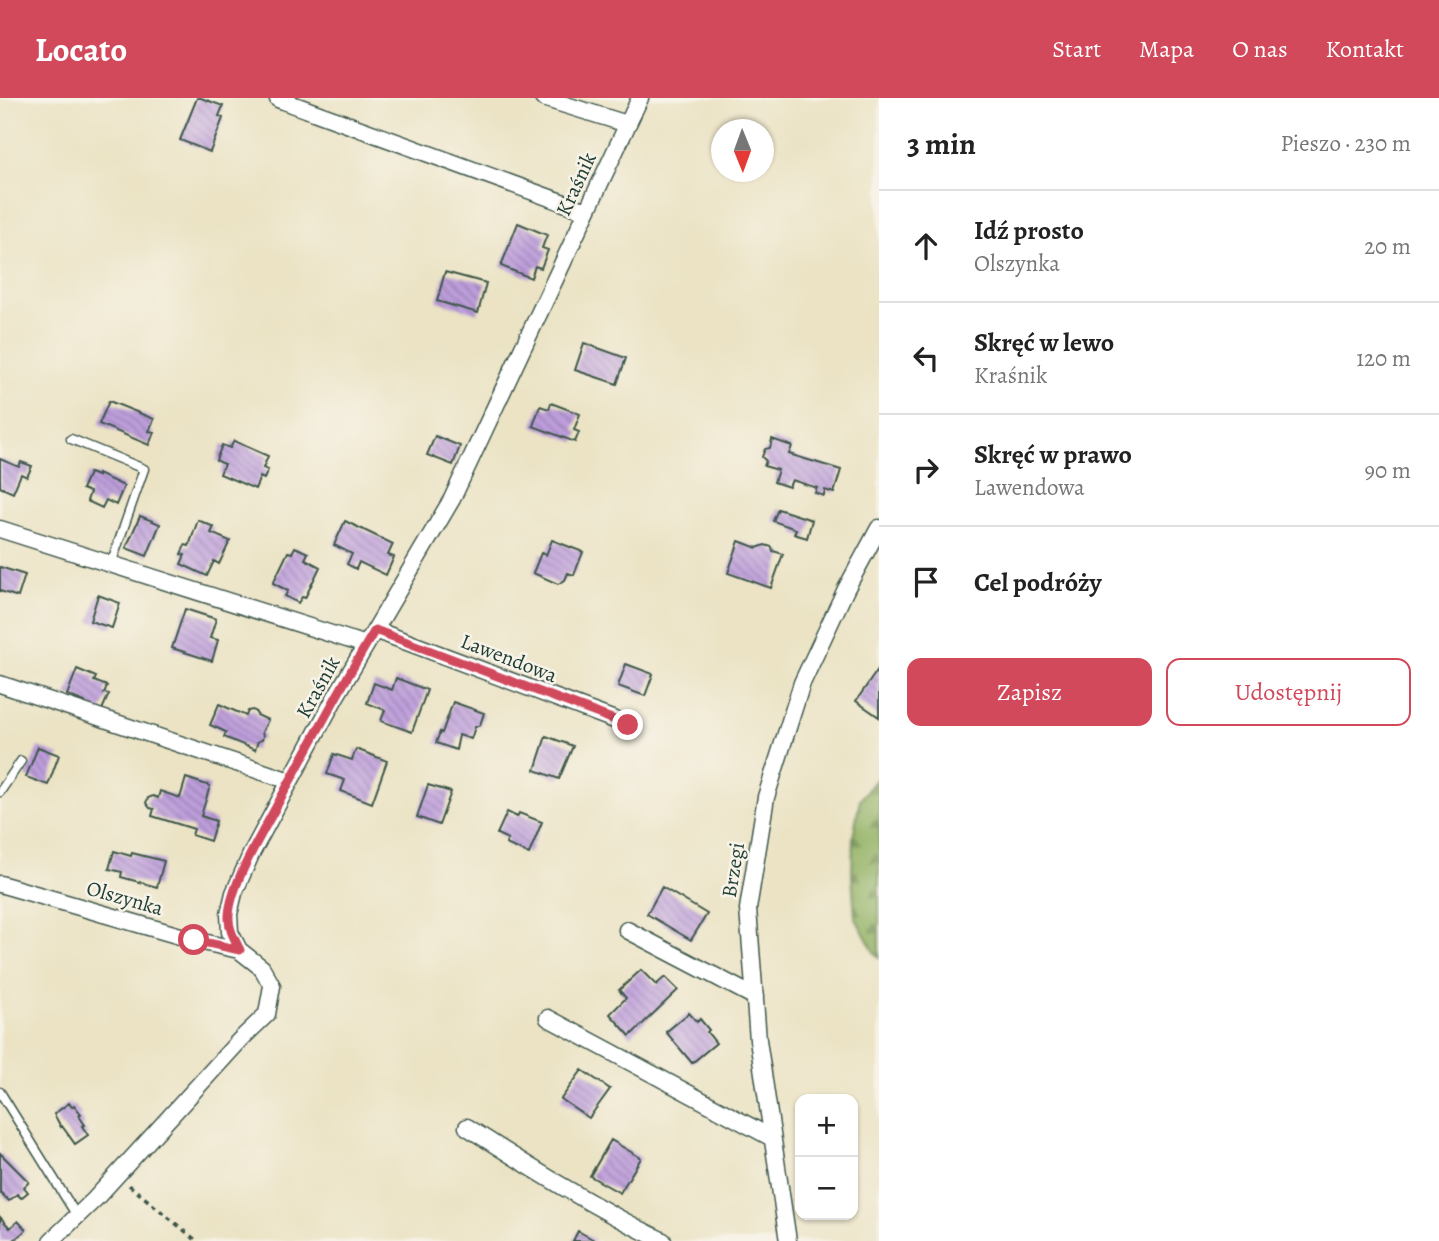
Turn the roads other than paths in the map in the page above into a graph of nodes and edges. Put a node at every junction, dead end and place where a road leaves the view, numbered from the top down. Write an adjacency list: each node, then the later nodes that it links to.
1 (543, 98): 4 (street)
2 (640, 98): 4 (street, Kraśnik)
3 (278, 99): 5 (street)
4 (627, 124): 5 (street, Kraśnik)
5 (586, 211): 10 (street, Kraśnik)
6 (71, 439): 9 (lane)
7 (879, 527): 20 (street, Brzegi)
8 (0, 529): 9 (street)
9 (111, 564): 11 (street)
10 (375, 630): 11 (street, Kraśnik); 13 (street, Lawendowa)
11 (366, 645): 15 (street, Kraśnik)
12 (0, 684): 15 (street)
13 (628, 725)
14 (21, 761): 16 (lane)
15 (290, 781): 19 (street, Kraśnik)
16 (0, 792)
17 (0, 884): 19 (street, Olszynka)
18 (627, 930): 20 (street)
19 (240, 950): 25 (street, Kraśnik)
20 (755, 998): 24 (street, Brzegi)
21 (548, 1018): 24 (street)
22 (0, 1092): 25 (lane)
23 (467, 1127): 27 (street)
24 (772, 1138): 28 (street, Brzegi)
25 (77, 1216): 26 (street, Kraśnik)
26 (51, 1241)
27 (663, 1241)
28 (788, 1241)

